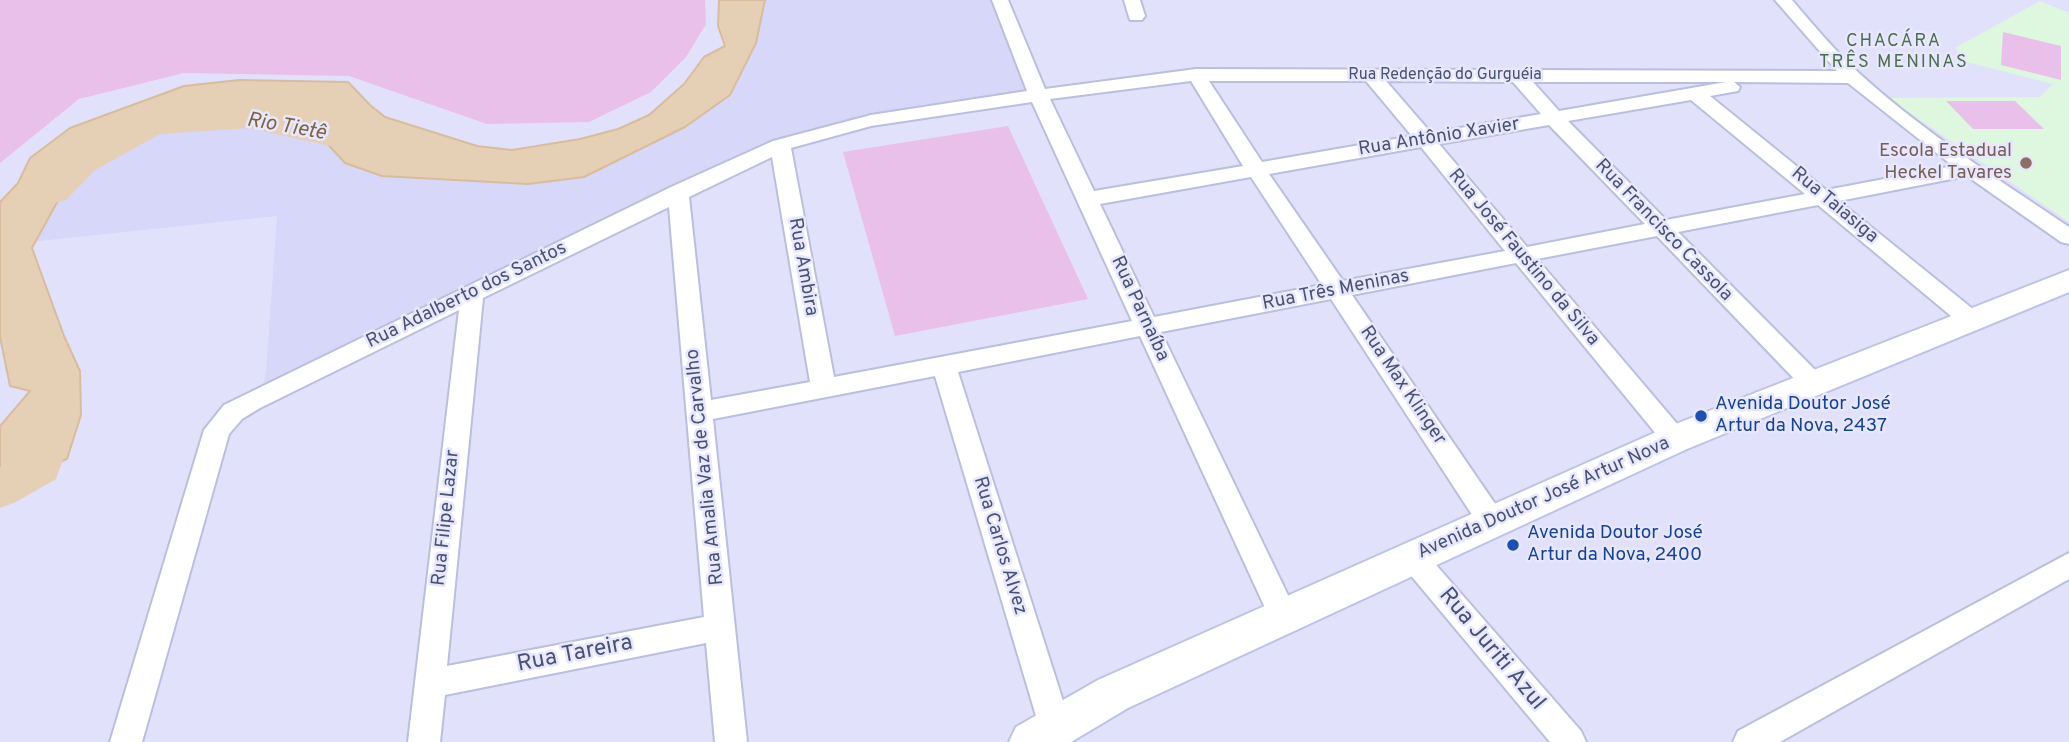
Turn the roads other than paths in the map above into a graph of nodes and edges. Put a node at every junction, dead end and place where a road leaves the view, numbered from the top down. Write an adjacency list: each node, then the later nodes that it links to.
1 (1000, 0): 9 (street, Rua Parnaíba)
2 (1783, 0): 7 (street)
3 (1196, 75): 4 (street, Rua Redenção do Gurguéia); 9 (street, Rua Redenção do Gurguéia); 13 (street, Rua Max Klinger)
4 (1372, 76): 5 (street, Rua Redenção do Gurguéia); 11 (street, Rua José Faustino da Silva)
5 (1518, 76): 6 (street, Rua Redenção do Gurguéia); 10 (street, Rua Francisco Cassola)
6 (1790, 76): 7 (street, Rua Redenção do Gurguéia); 8 (street, Rua Antônio Xavier)
7 (1852, 77): 14 (street)
8 (1696, 94): 10 (street, Rua Antônio Xavier); 16 (street, Rua Taiasiga)
9 (1038, 96): 12 (street, Rua Adalberto dos Santos); 17 (street, Rua Parnaíba)
10 (1555, 119): 11 (street, Rua Antônio Xavier); 18 (street, Rua Francisco Cassola)
11 (1424, 140): 13 (street, Rua Antônio Xavier); 20 (street, Rua José Faustino da Silva)
12 (780, 145): 15 (street, Rua Adalberto dos Santos); 28 (street, Rua Ambira)
13 (1255, 168): 17 (street, Rua Antônio Xavier); 22 (street, Rua Max Klinger)
14 (1971, 169): 16 (street, Rua Três Meninas); 19 (street)
15 (678, 192): 23 (street, Rua Adalberto dos Santos); 29 (street, Rua Amalia Vaz de Carvalho)
16 (1823, 197): 18 (street, Rua Três Meninas); 24 (street, Rua Taiasiga)
17 (1088, 199): 25 (street, Rua Parnaíba)
18 (1661, 229): 20 (street, Rua Três Meninas); 27 (street, Rua Francisco Cassola)
19 (2069, 237)
20 (1521, 255): 22 (street, Rua Três Meninas); 30 (street, Rua José Faustino da Silva)
21 (2066, 284): 24 (main road, Avenida Doutor José Artur Nova)
22 (1339, 290): 25 (street, Rua Três Meninas); 31 (street, Rua Max Klinger)
23 (471, 294): 36 (street, Rua Filipe Lazar); 38 (street, Rua Adalberto dos Santos)
24 (1971, 320): 27 (main road, Avenida Doutor José Artur Nova)
25 (1148, 327): 26 (street, Rua Três Meninas); 34 (street, Rua Parnaíba)
26 (944, 366): 28 (street, Rua Três Meninas); 37 (street, Rua Carlos Alvez)
27 (1812, 382): 30 (main road, Avenida Doutor José Artur Nova)
28 (824, 389): 29 (street, Rua Três Meninas)
29 (700, 412): 35 (street, Rua Amalia Vaz de Carvalho)
30 (1675, 439): 31 (main road, Avenida Doutor José Artur Nova)
31 (1492, 522): 32 (main road, Avenida Doutor José Artur Nova)
32 (1413, 558): 34 (main road, Avenida Doutor José Artur Nova); 41 (street, Rua Juriti Azul)
33 (2069, 565): 42 (street)
34 (1283, 616): 37 (main road, Avenida Doutor José Artur Nova)
35 (721, 627): 36 (street, Rua Tareira); 40 (street, Rua Amalia Vaz de Carvalho)
36 (429, 684): 39 (street, Rua Filipe Lazar)
37 (1043, 734)
38 (126, 742)
39 (424, 742)
40 (732, 742)
41 (1570, 742)
42 (1749, 742)

